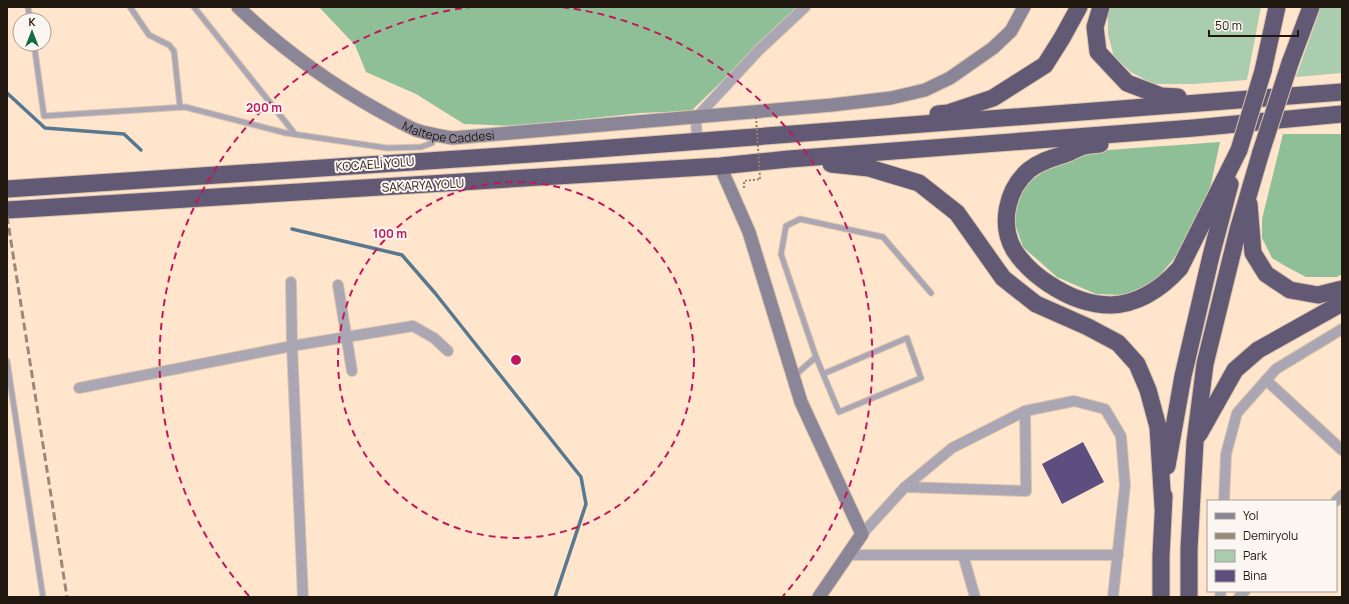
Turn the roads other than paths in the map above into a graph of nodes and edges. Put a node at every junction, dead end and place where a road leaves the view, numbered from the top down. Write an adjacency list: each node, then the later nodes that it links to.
1 (130, 7): 17 (lane)
2 (194, 7): 23 (lane)
3 (238, 7): 24 (street, Maltepe Caddesi)
4 (804, 7): 19 (street)
5 (1024, 7): 19 (street, Maltepe Caddesi)
6 (1079, 7): 25 (highway)
7 (1101, 7): 16 (highway)
8 (1269, 7): 14 (highway)
9 (1277, 7): 14 (highway)
10 (1307, 7): 13 (highway)
11 (1311, 7): 13 (highway)
12 (35, 52): 17 (lane)
13 (1290, 63): 30 (highway, bridge)
14 (1263, 71): 26 (highway, bridge)
15 (1342, 92): 16 (highway)
16 (1240, 100): 25 (highway)
17 (180, 107): 23 (lane)
18 (1342, 114): 20 (highway)
19 (696, 118): 24 (street, Maltepe Caddesi); 25 (street)
20 (1275, 120): 21 (highway); 22 (highway)
21 (1342, 125)
22 (1194, 128): 26 (highway); 27 (highway)
23 (295, 134): 24 (lane)
24 (435, 136)
25 (697, 141): 29 (highway, KOCAELİ YOLU)
26 (1239, 150): 53 (highway)
27 (789, 159): 28 (highway, SAKARYA YOLU); 53 (highway)
28 (720, 166): 31 (highway, SAKARYA YOLU); 45 (street)
29 (7, 189)
30 (1248, 194): 34 (highway); 49 (highway)
31 (7, 210)
32 (291, 282): 39 (street)
33 (338, 285): 38 (street)
34 (1342, 290)
35 (931, 293): 41 (lane)
36 (1342, 303): 49 (highway)
37 (1342, 329): 46 (street)
38 (347, 337): 39 (street); 40 (street); 43 (street)
39 (292, 346): 47 (street); 59 (street)
40 (448, 351)
41 (816, 357): 44 (lane); 45 (lane)
42 (7, 361): 58 (lane)
43 (352, 371)
44 (823, 374): 44 (lane)
45 (793, 377): 54 (street)
46 (1266, 380): 50 (street); 52 (street)
47 (79, 388)
48 (1025, 411): 51 (street); 51 (street); 57 (street)
49 (1195, 442): 64 (highway)
50 (1342, 450)
51 (904, 487): 54 (street)
52 (1224, 500)
53 (1163, 507): 63 (highway)
54 (862, 534): 55 (street)
55 (849, 554): 56 (street); 60 (street)
56 (963, 555): 57 (street); 61 (street)
57 (1118, 555): 62 (street)
58 (43, 597)
59 (303, 597)
60 (819, 597)
61 (975, 597)
62 (1114, 597)
63 (1161, 597)
64 (1189, 597)

